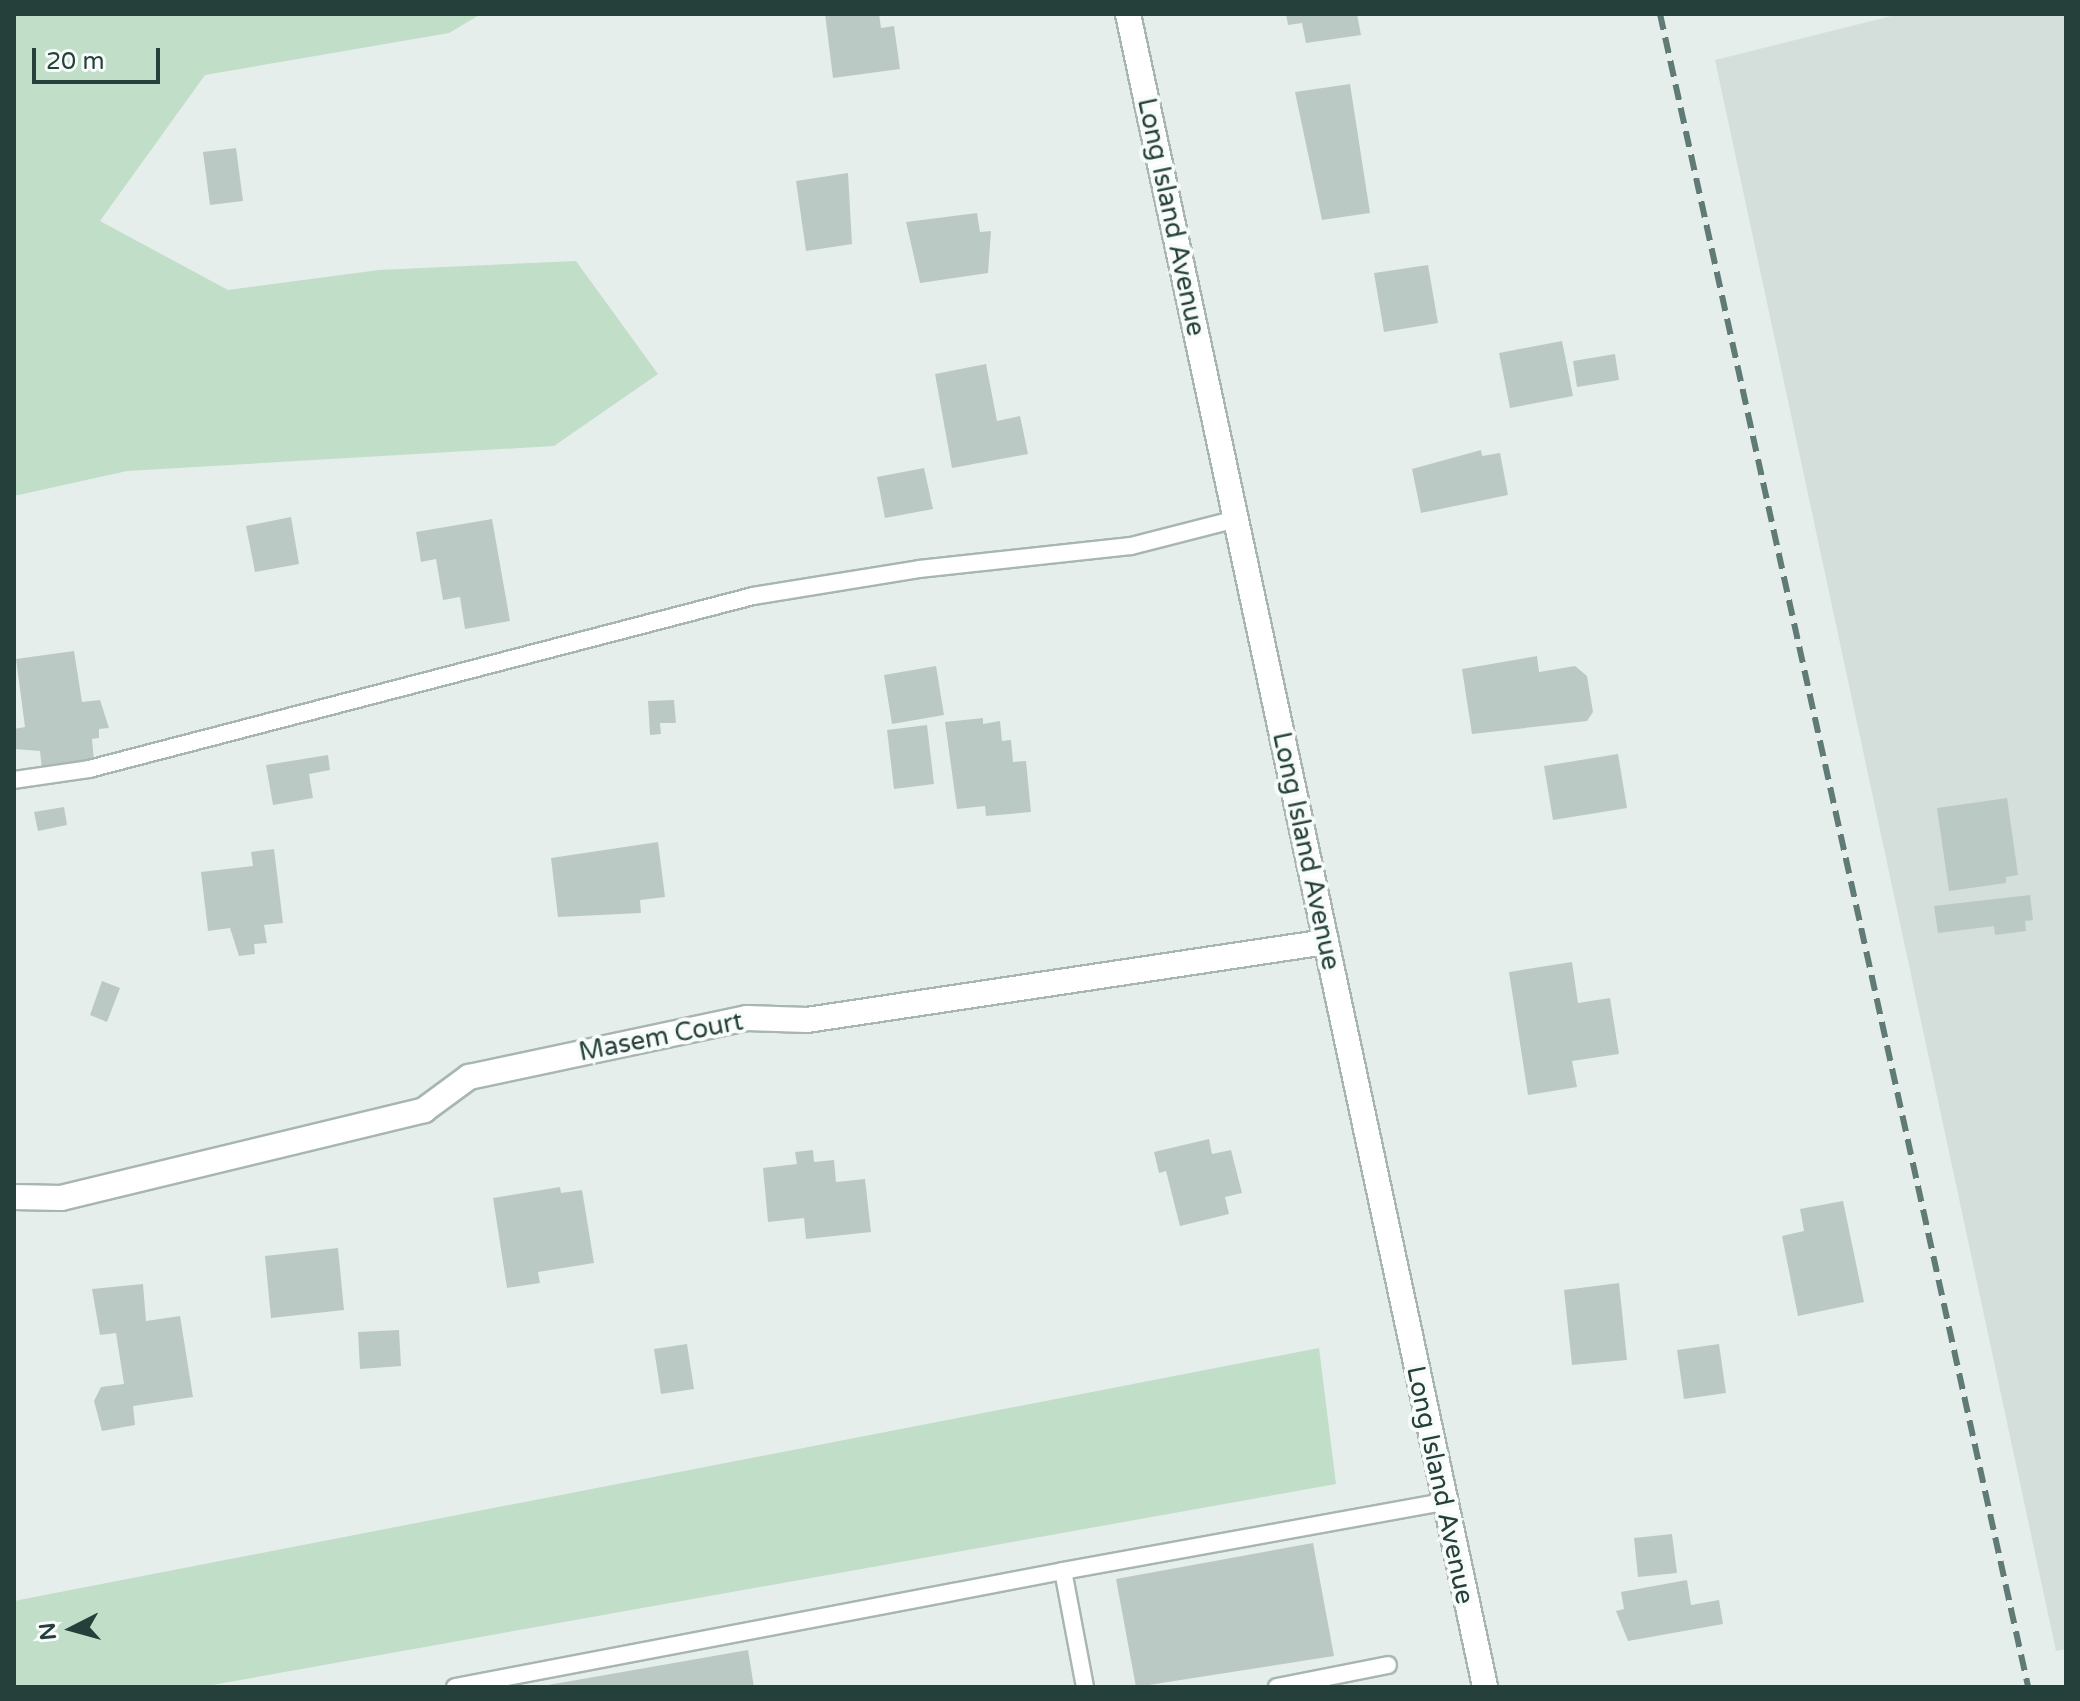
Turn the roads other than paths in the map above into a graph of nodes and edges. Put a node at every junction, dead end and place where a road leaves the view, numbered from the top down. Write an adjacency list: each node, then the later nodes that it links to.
1 (1128, 14): 2 (street, Long Island Avenue)
2 (1236, 519): 3 (lane); 4 (street, Long Island Avenue)
3 (14, 780)
4 (1326, 942): 5 (street, Masem Court); 6 (street, Long Island Avenue)
5 (14, 1197)
6 (1443, 1502): 7 (lane); 12 (street, Long Island Avenue)
7 (1063, 1571): 9 (lane); 10 (lane)
8 (1388, 1665): 11 (lane)
9 (455, 1687)
10 (1085, 1687)
11 (1277, 1687)
12 (1485, 1687)

